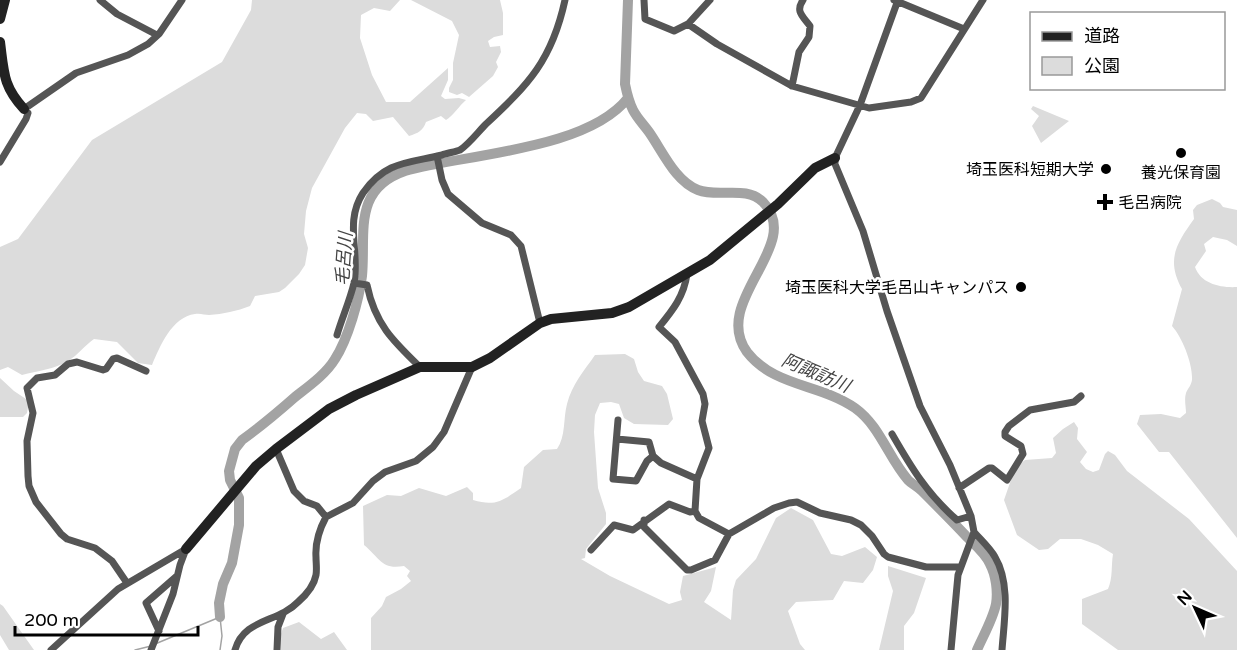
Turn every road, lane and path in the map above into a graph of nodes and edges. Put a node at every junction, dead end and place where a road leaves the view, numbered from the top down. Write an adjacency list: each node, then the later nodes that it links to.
1 (5, 0): 10 (street)
2 (100, 0): 13 (street)
3 (182, 0): 13 (street)
4 (565, 0): 19 (street)
5 (644, 0): 11 (street)
6 (710, 0): 11 (street)
7 (803, 0): 16 (street)
8 (983, 0): 12 (street)
9 (896, 1): 12 (street); 17 (street)
10 (0, 19)
11 (688, 24): 16 (street)
12 (964, 29): 17 (street)
13 (157, 35): 18 (street)
14 (0, 42): 15 (street)
15 (1, 58): 18 (street)
16 (792, 86): 17 (street)
17 (860, 105): 20 (street)
18 (24, 110): 21 (street)
19 (437, 158): 23 (street); 24 (street)
20 (835, 158): 22 (street); 36 (street)
21 (0, 162)
22 (687, 274): 24 (street); 35 (street)
23 (355, 283): 25 (street); 26 (street)
24 (540, 323): 27 (street)
25 (337, 335)
26 (420, 367): 27 (street); 33 (street)
27 (472, 367): 39 (street)
28 (146, 371): 47 (street)
29 (1081, 396): 36 (street)
30 (618, 420): 32 (street)
31 (892, 434): 38 (street)
32 (617, 439): 34 (street); 34 (street)
33 (276, 449): 39 (street); 43 (street)
34 (653, 456): 35 (street)
35 (696, 478): 37 (street)
36 (959, 488): 38 (street)
37 (695, 511): 40 (street); 41 (street)
38 (971, 516): 42 (street)
39 (326, 517): 48 (street)
40 (644, 520): 41 (street); 44 (street)
41 (729, 534): 45 (street)
42 (973, 535): 45 (street); 55 (street)
43 (186, 549): 46 (street); 47 (street)
44 (591, 550)
45 (959, 567): 54 (street)
46 (177, 576): 49 (street); 49 (street)
47 (127, 583): 50 (street)
48 (283, 614): 52 (street); 53 (street)
49 (159, 631): 51 (street)
50 (51, 650)
51 (151, 650)
52 (235, 650)
53 (277, 650)
54 (951, 650)
55 (1002, 650)

